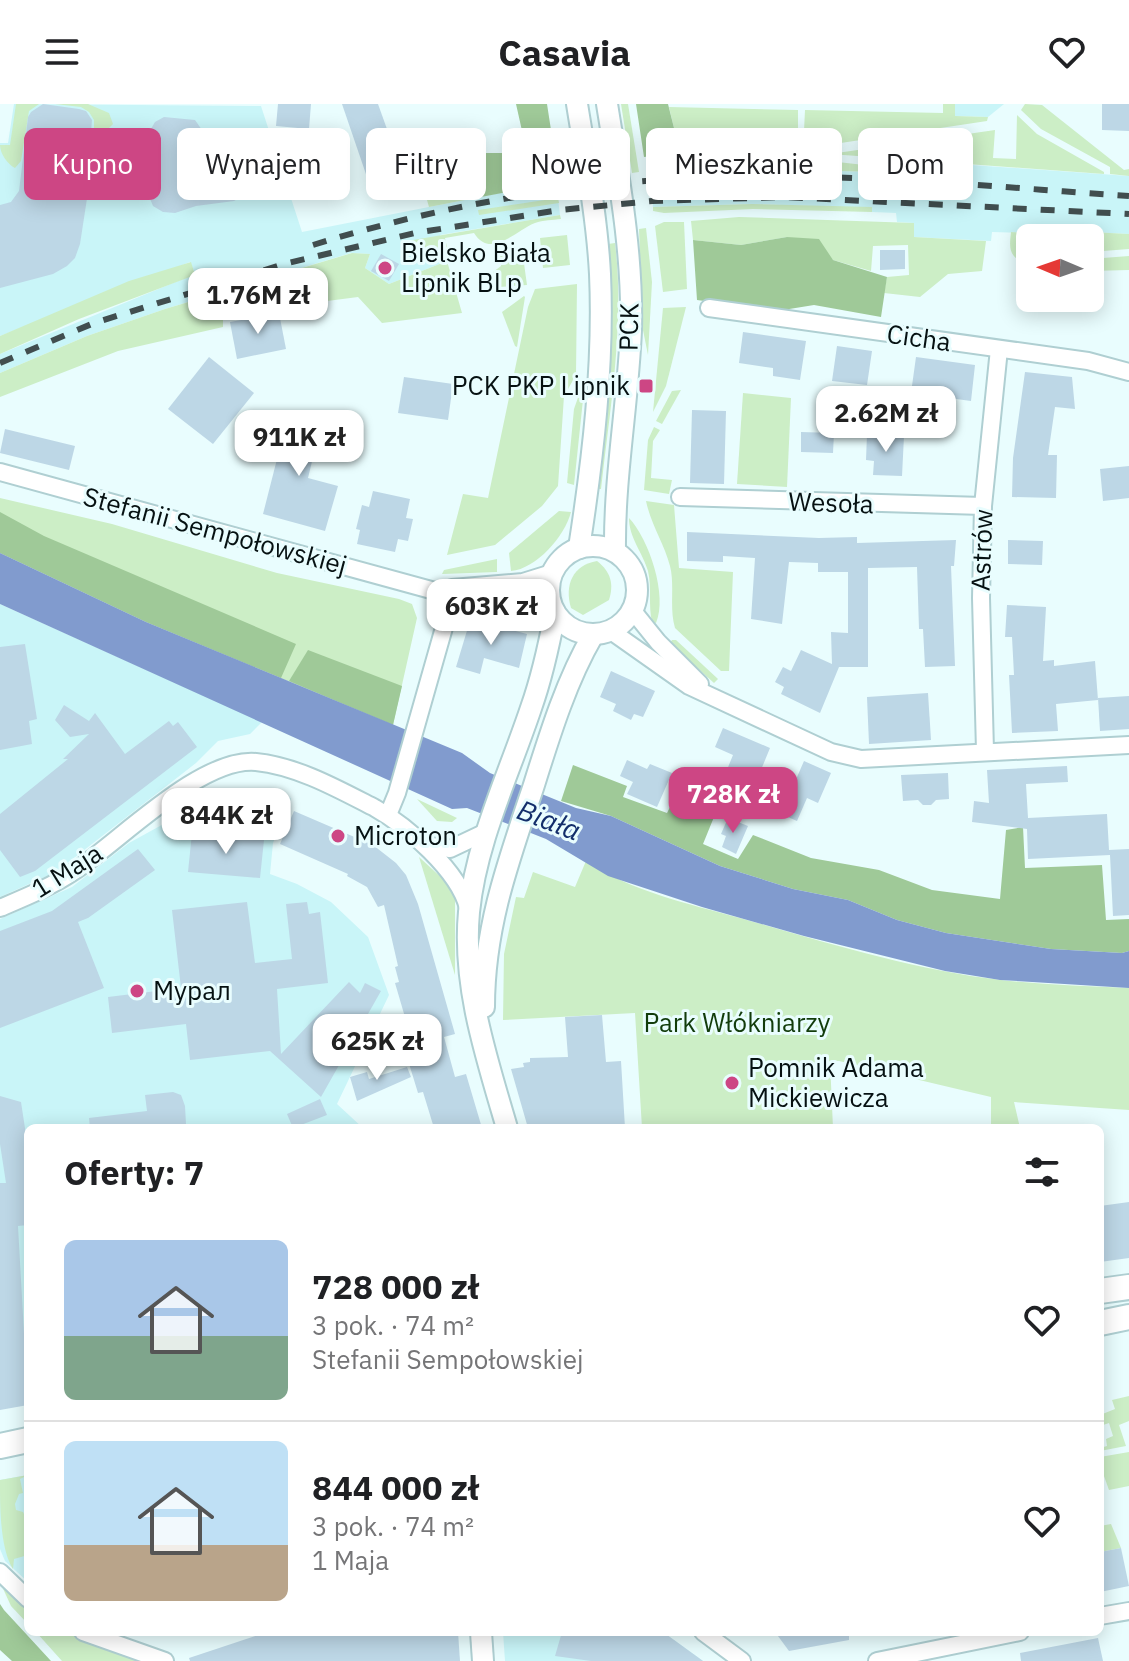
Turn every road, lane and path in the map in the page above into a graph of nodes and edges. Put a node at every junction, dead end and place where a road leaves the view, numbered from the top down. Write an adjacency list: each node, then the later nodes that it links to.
1 (577, 104): 9 (street, PCK)
2 (607, 104): 10 (street, PCK)
3 (709, 308): 4 (street, Cicha)
4 (999, 349): 5 (street, Cicha); 8 (street, Astrów)
5 (1129, 372)
6 (0, 472): 12 (street, Stefanii Sempołowskiej)
7 (680, 497): 8 (street, Wesoła)
8 (983, 506): 19 (street, Astrów)
9 (579, 548): 10 (street); 11 (street)
10 (615, 551): 14 (street)
11 (552, 573): 12 (street, Stefanii Sempołowskiej); 15 (street)
12 (430, 590): 13 (street, Stefanii Sempołowskiej)
13 (453, 596): 15 (street, Stefanii Sempołowskiej); 20 (street)
14 (633, 611): 16 (street); 17 (street)
15 (555, 613): 16 (street); 21 (street, 1 Maja)
16 (602, 633): 17 (street); 25 (street, 1 Maja)
17 (723, 703): 19 (street)
18 (1129, 745): 19 (street)
19 (985, 751)
20 (388, 815): 22 (street, 1 Maja); 23 (street, 1 Maja)
21 (488, 831): 22 (street); 24 (street, 1 Maja)
22 (425, 845): 24 (street, 1 Maja)
23 (0, 908)
24 (469, 912): 25 (street, 1 Maja)
25 (484, 1047): 26 (street, 1 Maja)
26 (506, 1124)
27 (1129, 1287): 28 (main road)
28 (1104, 1290)
29 (1129, 1317): 30 (main road)
30 (1104, 1322)
31 (24, 1441): 32 (main road)
32 (0, 1446)
33 (0, 1572): 34 (street)
34 (24, 1595)
35 (1129, 1611): 36 (street)
36 (1104, 1615)
37 (94, 1636): 41 (street)
38 (481, 1636): 42 (street)
39 (708, 1636): 43 (street)
40 (1000, 1636): 44 (street)
41 (165, 1661)
42 (483, 1661)
43 (742, 1661)
44 (877, 1661)

